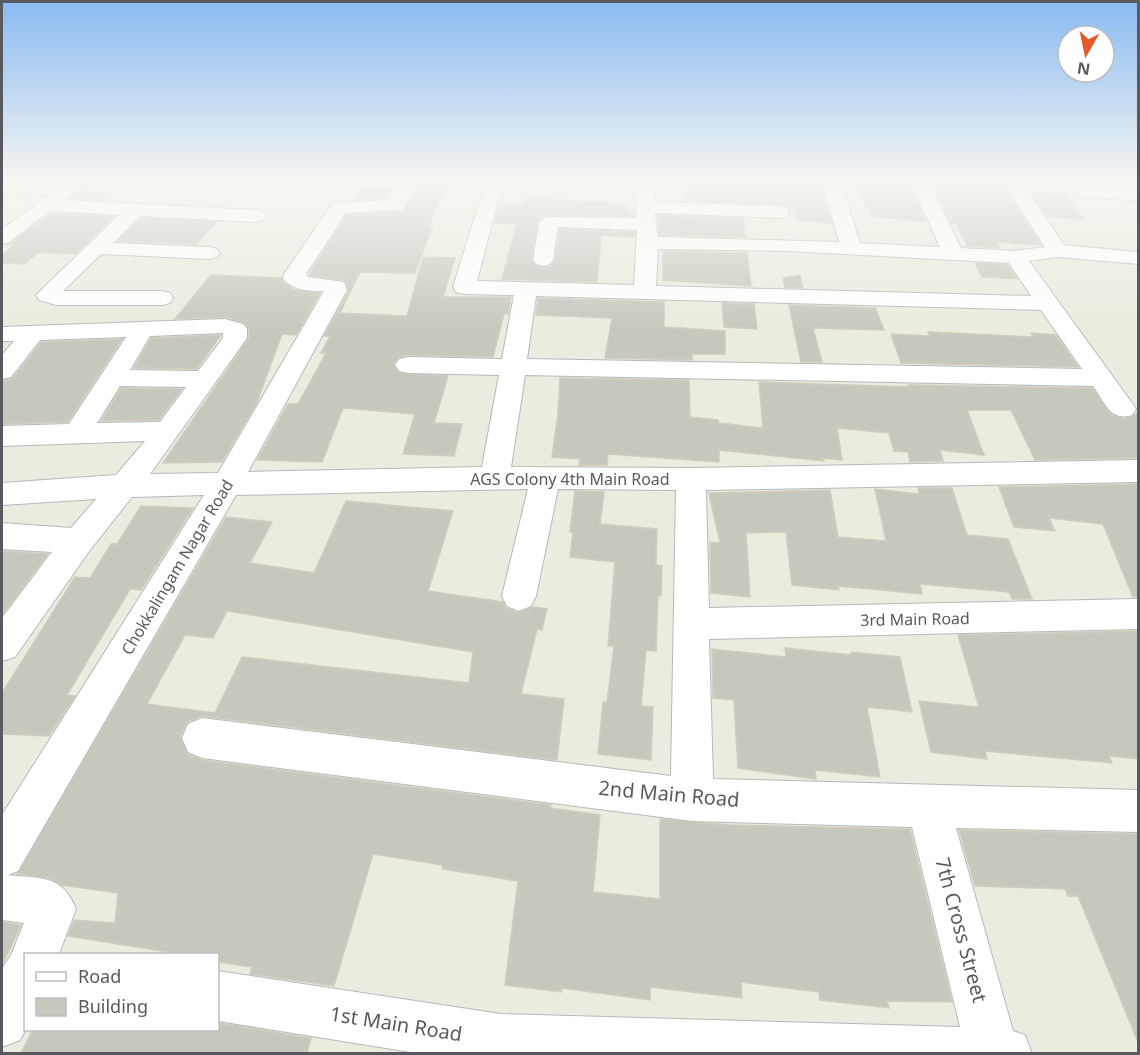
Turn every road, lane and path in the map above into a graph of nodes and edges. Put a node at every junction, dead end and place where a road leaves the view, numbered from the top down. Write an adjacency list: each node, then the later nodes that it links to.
1 (112, 232): 10 (street)
2 (324, 232): 39 (street, Chokkalingam Nagar Road)
3 (480, 232): 18 (street)
4 (548, 232): 17 (street)
5 (647, 232): 19 (street)
6 (711, 232): 11 (street)
7 (846, 232): 11 (street)
8 (943, 232): 14 (street)
9 (1046, 232): 12 (street)
10 (95, 248): 13 (street); 20 (street)
11 (851, 248): 14 (street)
12 (1058, 251): 15 (street); 16 (street)
13 (210, 253)
14 (953, 253): 15 (street)
15 (1015, 257): 21 (street)
16 (1138, 258)
17 (543, 260)
18 (526, 290): 19 (street); 26 (street)
19 (645, 292): 21 (street)
20 (162, 298)
21 (1048, 303): 30 (street)
22 (142, 330): 23 (street); 28 (street); 29 (street)
23 (33, 333): 24 (street); 27 (street)
24 (2, 334)
25 (408, 365): 26 (street)
26 (513, 368): 30 (street); 36 (street)
27 (2, 371)
28 (112, 378): 29 (street); 33 (street)
29 (204, 378): 32 (street)
30 (1102, 378): 31 (street)
31 (1123, 409)
32 (167, 431): 33 (street); 40 (street)
33 (78, 432): 34 (street)
34 (2, 436)
35 (1138, 471): 38 (street, AGS Colony 4th Main Road)
36 (495, 478): 37 (street, AGS Colony 4th Main Road); 39 (street, AGS Colony 4th Main Road)
37 (545, 478): 38 (street, AGS Colony 4th Main Road); 44 (street)
38 (691, 479): 46 (street)
39 (227, 484): 40 (street, AGS Colony 4th Main Road); 52 (street, Chokkalingam Nagar Road)
40 (125, 486): 41 (street, AGS Colony 4th Main Road); 43 (street)
41 (2, 494)
42 (2, 536): 43 (street)
43 (79, 541): 47 (street)
44 (519, 596)
45 (1138, 614): 46 (street, 3rd Main Road)
46 (691, 624): 49 (street)
47 (2, 645)
48 (201, 738): 49 (street, 2nd Main Road)
49 (692, 800): 50 (street, 2nd Main Road)
50 (929, 807): 51 (street, 2nd Main Road); 58 (street, 7th Cross Street)
51 (1138, 811)
52 (6, 849)
53 (2, 897): 54 (street)
54 (35, 953)
55 (24, 978): 57 (street)
56 (219, 996): 58 (street, 1st Main Road)
57 (2, 1022)
58 (993, 1053): 59 (street, 1st Main Road)
59 (1006, 1053)

